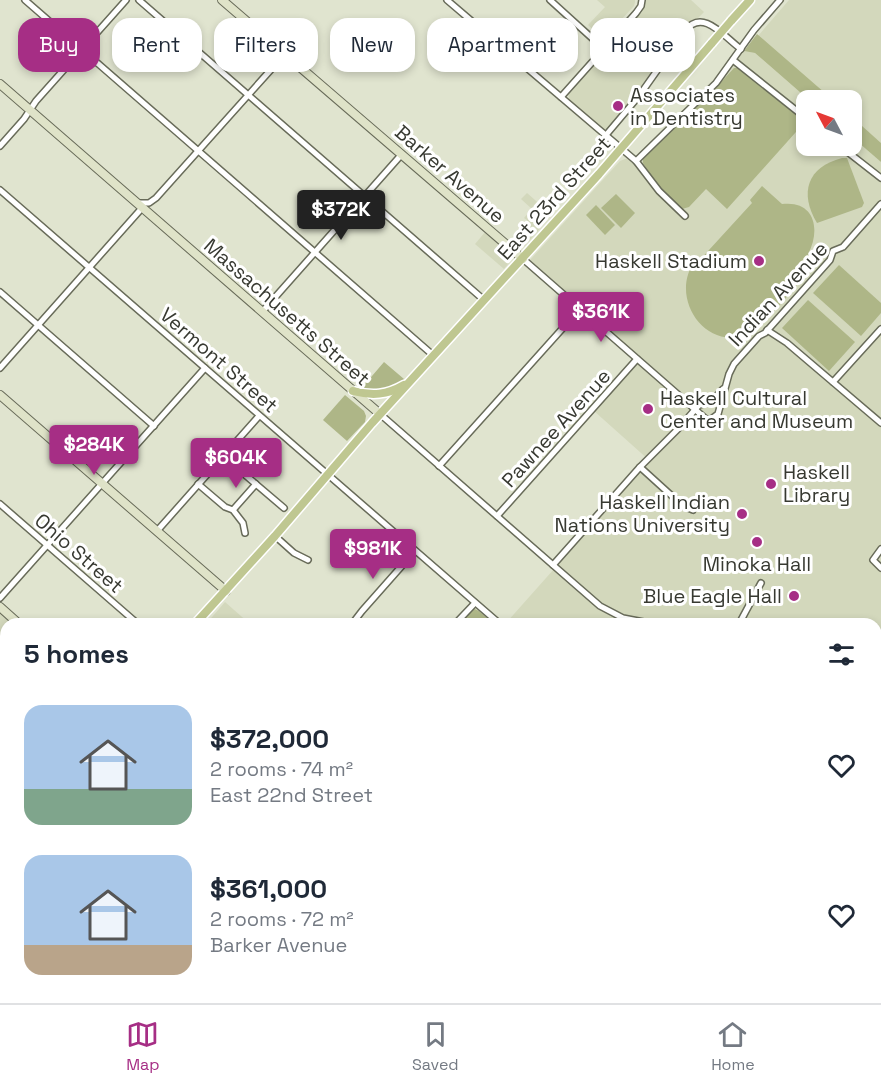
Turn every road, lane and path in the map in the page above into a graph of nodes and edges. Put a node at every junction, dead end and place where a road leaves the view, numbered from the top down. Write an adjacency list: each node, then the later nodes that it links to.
1 (25, 0): 10 (street)
2 (139, 0): 23 (street)
3 (222, 0): 11 (street, Barker Avenue)
4 (447, 0): 24 (street)
5 (550, 0): 14 (street)
6 (750, 0): 29 (main road, East 23rd Street, bridge)
7 (780, 0): 15 (street)
8 (124, 1): 13 (street)
9 (642, 1): 12 (street)
10 (46, 18)
11 (243, 18)
12 (632, 18)
13 (100, 29)
14 (590, 36)
15 (741, 49): 16 (street); 27 (street)
16 (733, 60): 26 (street); 33 (street)
17 (590, 65): 24 (street)
18 (100, 66): 30 (street)
19 (62, 72): 25 (street)
20 (269, 72): 23 (street)
21 (306, 72): 31 (street, Barker Avenue)
22 (0, 84): 25 (street, Massachusetts Street)
23 (248, 95): 30 (street); 36 (street)
24 (561, 97): 27 (street)
25 (30, 110): 28 (street); 39 (street, Massachusetts Street)
26 (796, 110)
27 (606, 135): 29 (street)
28 (0, 146)
29 (621, 148): 33 (street); 44 (main road, East 23rd Street)
30 (198, 151): 37 (street); 43 (street)
31 (402, 154): 36 (street); 44 (street, Barker Avenue)
32 (853, 156): 34 (street)
33 (636, 161): 40 (street)
34 (881, 178)
35 (0, 190): 45 (street, Vermont Street)
36 (365, 196): 43 (street); 47 (street)
37 (156, 198): 39 (street); 39 (street)
38 (881, 204): 52 (street, Indian Avenue)
39 (142, 207): 41 (street, Massachusetts Street); 42 (street)
40 (685, 216)
41 (153, 217): 42 (street); 49 (street, Massachusetts Street)
42 (133, 219): 45 (street)
43 (315, 253): 49 (street); 53 (street)
44 (523, 258): 47 (main road, East 23rd Street); 48 (street, Barker Avenue)
45 (90, 268): 50 (street); 56 (street, Vermont Street)
46 (0, 292): 50 (street)
47 (484, 300): 53 (main road, East 23rd Street)
48 (580, 309): 54 (street, Barker Avenue); 69 (street)
49 (262, 312): 60 (street, Massachusetts Street)
50 (38, 326): 55 (street); 67 (street)
51 (881, 329): 59 (street)
52 (767, 330): 58 (street, Indian Avenue); 59 (street)
53 (434, 356): 57 (main road, East 23rd Street)
54 (637, 359): 62 (street, Barker Avenue); 79 (street, Pawnee Avenue)
55 (0, 368)
56 (205, 368): 64 (street, Vermont Street); 67 (street)
57 (410, 382): 60 (main road); 63 (main road, East 23rd Street)
58 (727, 382): 62 (street, Indian Avenue); 65 (street, Indian Avenue)
59 (833, 382): 66 (street)
60 (353, 391): 63 (street, Massachusetts Street)
61 (0, 395): 72 (street)
62 (695, 410): 65 (street, Barker Avenue); 70 (street, Indian Avenue)
63 (380, 414): 69 (street, Massachusetts Street); 71 (main road, East 23rd Street)
64 (259, 416): 68 (street); 71 (street, Vermont Street)
65 (710, 420)
66 (881, 423)
67 (154, 426): 72 (street)
68 (223, 456): 73 (street); 74 (street)
69 (439, 466): 79 (street, Massachusetts Street)
70 (640, 467): 78 (street); 87 (street, Indian Avenue)
71 (327, 474): 82 (main road, East 23rd Street); 85 (street, Vermont Street)
72 (102, 484): 80 (street); 83 (street)
73 (198, 484): 77 (street); 80 (street)
74 (256, 484): 76 (street); 77 (street)
75 (0, 504): 83 (street, Ohio Street)
76 (284, 508)
77 (233, 510): 81 (street)
78 (693, 510)
79 (497, 516): 87 (street, Massachusetts Street)
80 (157, 531): 90 (street)
81 (245, 532)
82 (275, 536): 86 (street); 90 (main road, East 23rd Street)
83 (47, 545): 91 (street); 95 (street, Ohio Street)
84 (881, 549): 88 (street)
85 (415, 551): 92 (street, Vermont Street); 97 (street)
86 (308, 560)
87 (553, 565): 100 (street, Massachusetts Street)
88 (881, 568)
89 (761, 582): 101 (street)
90 (226, 591): 96 (main road, East 23rd Street)
91 (0, 598)
92 (475, 603): 98 (street); 99 (street, Vermont Street)
93 (0, 607): 94 (street)
94 (12, 618)
95 (131, 618)
96 (201, 618)
97 (357, 618)
98 (461, 618)
99 (493, 618)
100 (623, 618)
101 (742, 618)

